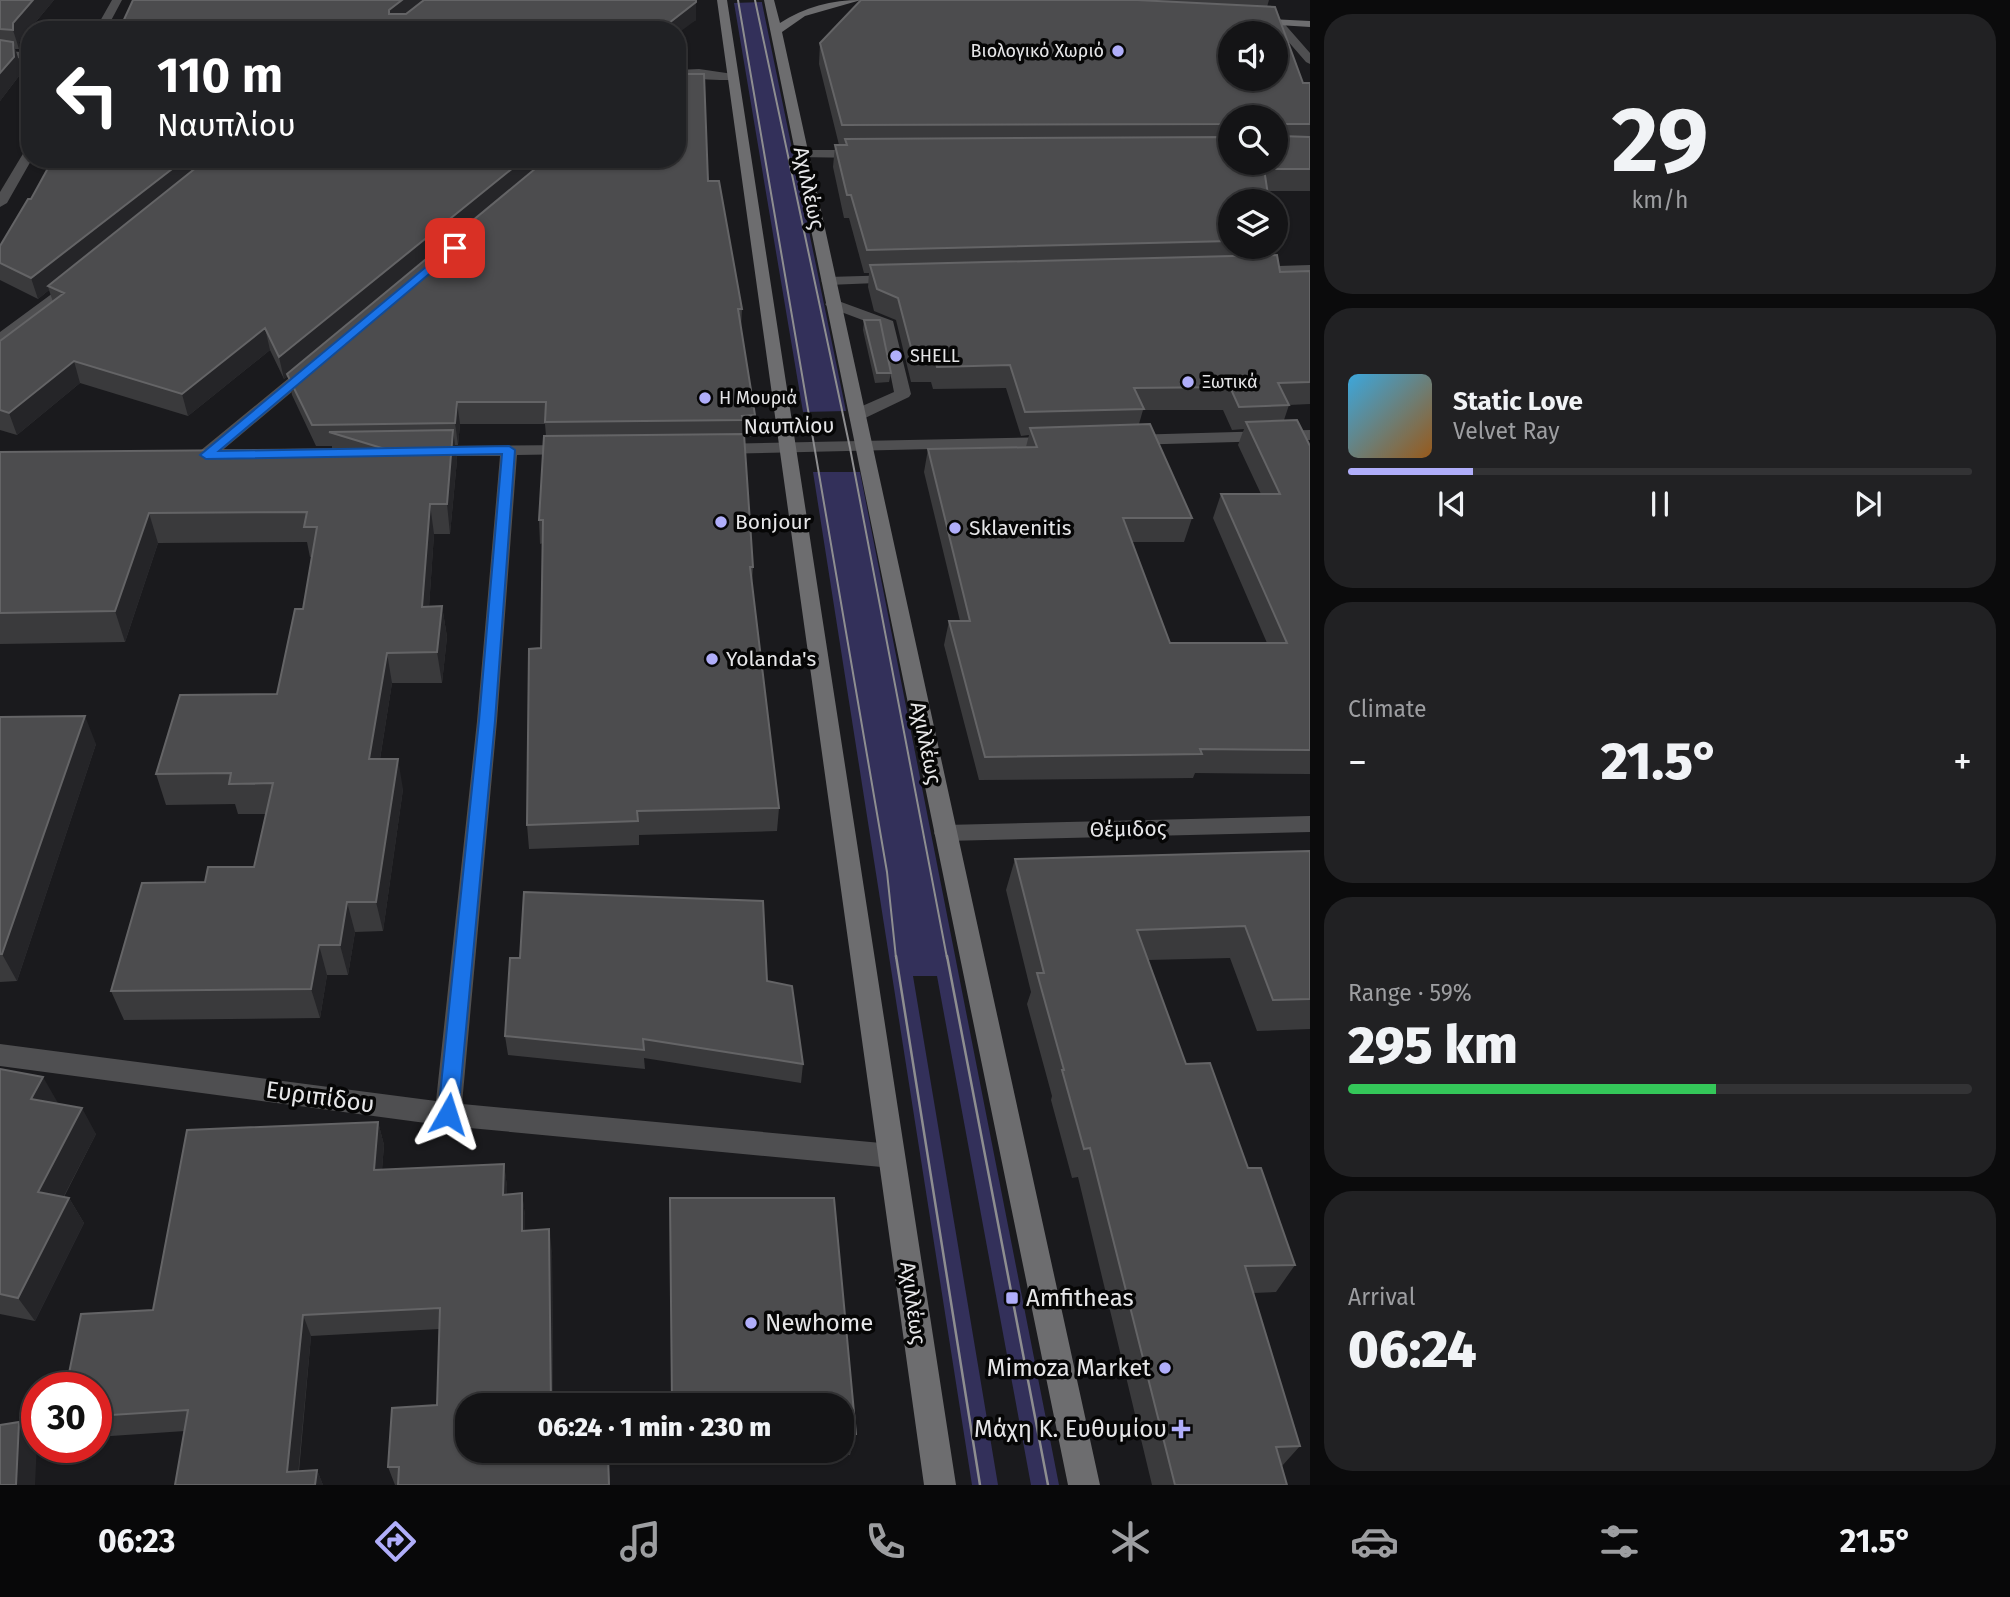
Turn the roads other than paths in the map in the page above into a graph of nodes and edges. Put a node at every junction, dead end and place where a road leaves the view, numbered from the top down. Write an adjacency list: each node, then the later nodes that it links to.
1 (117, 0): 6 (street)
2 (722, 0): 16 (main road, Αχιλλέως)
3 (769, 0): 10 (main road, Αχιλλέως)
4 (856, 0): 10 (main road)
5 (1238, 20): 7 (main road)
6 (105, 21)
7 (1258, 21)
8 (1288, 23): 9 (main road)
9 (1310, 24)
10 (776, 32): 17 (main road, Αχιλλέως)
11 (1288, 35): 14 (street)
12 (0, 53): 13 (street)
13 (21, 56)
14 (1310, 60)
15 (686, 74): 16 (street)
16 (733, 78): 34 (main road, Αχιλλέως)
17 (802, 154): 18 (street); 25 (main road, Αχιλλέως)
18 (877, 154)
19 (21, 168): 20 (street)
20 (0, 204)
21 (1310, 269): 23 (street)
22 (87, 271): 27 (street)
23 (1241, 271)
24 (907, 279): 25 (street)
25 (828, 281): 26 (main road, Αχιλλέως)
26 (833, 304): 29 (main road, Αχιλλέως); 29 (street)
27 (0, 340)
28 (328, 354): 39 (street)
29 (857, 415): 33 (main road, Αχιλλέως)
30 (1310, 436): 31 (street)
31 (1106, 441)
32 (1079, 442): 33 (street, Ναυπλίου)
33 (864, 447): 34 (street, Ναυπλίου); 41 (main road, Αχιλλέως)
34 (788, 449): 37 (street, Ναυπλίου); 44 (main road, Αχιλλέως)
35 (509, 450): 36 (street); 38 (street); 43 (street)
36 (592, 450)
37 (704, 450)
38 (412, 452)
39 (234, 454)
40 (1310, 824): 41 (street, Θέμιδος)
41 (945, 833): 46 (main road, Αχιλλέως)
42 (0, 1055): 43 (street, Ευριπίδου)
43 (448, 1114): 44 (street, Ευριπίδου)
44 (892, 1156): 45 (main road, Αχιλλέως)
45 (940, 1485)
46 (1084, 1485)

